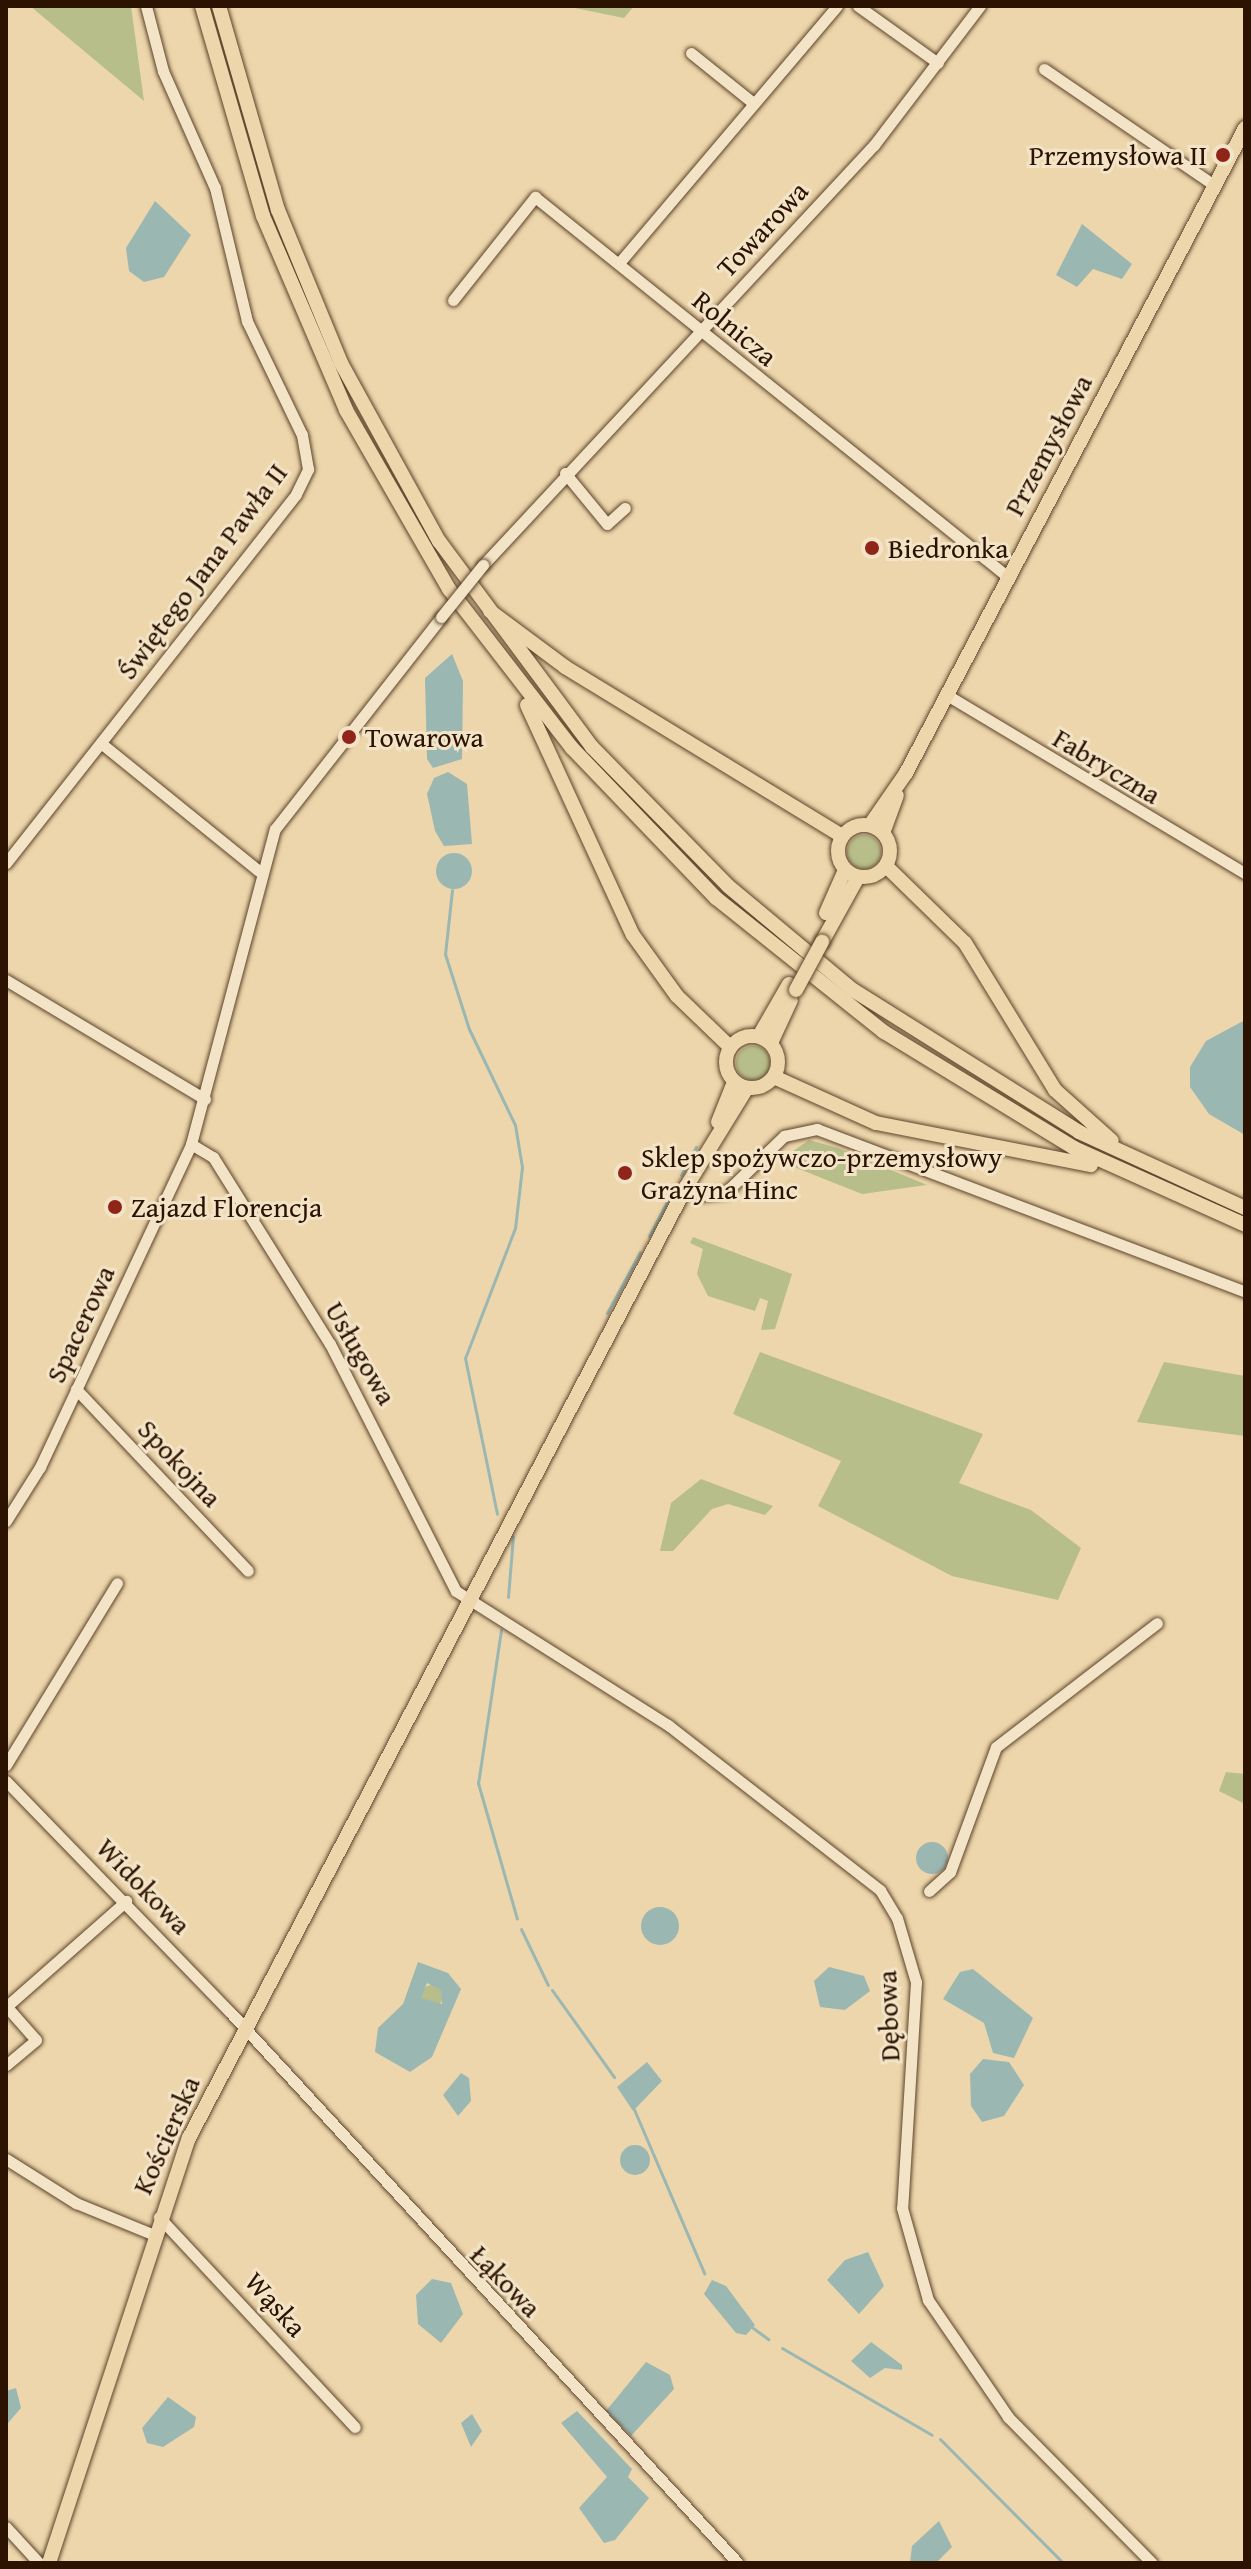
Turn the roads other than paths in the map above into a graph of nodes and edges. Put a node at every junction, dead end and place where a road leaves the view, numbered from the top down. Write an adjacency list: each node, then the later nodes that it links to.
1 (146, 6): 22 (street, Świętego Jana Pawła II)
2 (202, 6): 20 (main road)
3 (219, 6): 19 (main road)
4 (837, 6): 10 (street)
5 (858, 6): 8 (street)
6 (980, 6): 8 (street, Towarowa)
7 (691, 53): 10 (street)
8 (938, 63): 15 (street, Towarowa)
9 (1044, 69): 12 (street)
10 (752, 102): 13 (street)
11 (1245, 128): 12 (main road, Przemysłowa)
12 (1214, 185): 18 (main road, Przemysłowa)
13 (619, 263): 14 (street, Rolnicza); 15 (street, Rolnicza)
14 (453, 300)
15 (700, 329): 16 (street, Towarowa); 18 (street, Rolnicza)
16 (565, 473): 17 (street); 29 (street, Towarowa, bridge)
17 (625, 508)
18 (1008, 577): 21 (main road, Przemysłowa)
19 (487, 610): 26 (main road); 39 (main road)
20 (521, 686): 34 (main road); 40 (main road)
21 (947, 695): 23 (main road, Przemysłowa); 31 (street, Fabryczna)
22 (102, 744): 27 (street, Świętego Jana Pawła II); 29 (street)
23 (906, 773): 24 (main road, Przemysłowa); 25 (main road, Przemysłowa)
24 (870, 825): 25 (main road); 26 (main road)
25 (883, 833): 28 (main road)
26 (842, 836): 30 (main road)
27 (6, 863)
28 (886, 866): 30 (main road); 39 (main road)
29 (259, 871): 37 (street, Towarowa)
30 (852, 873): 33 (main road)
31 (1245, 873)
32 (6, 980): 37 (street)
33 (765, 1040): 34 (main road); 35 (main road)
34 (730, 1047): 36 (main road)
35 (774, 1077): 36 (main road); 40 (main road)
36 (740, 1085): 41 (main road)
37 (205, 1099): 38 (street, Towarowa)
38 (191, 1144): 45 (street, Spacerowa); 49 (street, Usługowa)
39 (1149, 1166): 42 (main road)
40 (1147, 1184): 43 (main road)
41 (686, 1187): 44 (street); 49 (main road, Kościerska)
42 (1245, 1208)
43 (1245, 1225)
44 (1245, 1292)
45 (76, 1389): 46 (street, Spacerowa); 47 (street, Spokojna)
46 (6, 1521)
47 (248, 1571)
48 (117, 1583): 51 (street)
49 (470, 1597): 56 (main road, Kościerska); 66 (street, Dębowa)
50 (1157, 1623): 53 (street)
51 (6, 1765)
52 (6, 1781): 54 (street, Widokowa)
53 (929, 1891)
54 (126, 1901): 55 (street); 56 (street, Widokowa)
55 (6, 2006): 57 (street)
56 (244, 2027): 59 (main road, Kościerska); 65 (street, Łąkowa)
57 (6, 2065)
58 (6, 2159): 60 (street)
59 (159, 2216): 60 (main road, Kościerska); 61 (street, Wąska)
60 (152, 2234): 64 (main road, Kościerska)
61 (355, 2427)
62 (6, 2527): 63 (street)
63 (39, 2563)
64 (49, 2563)
65 (738, 2563)
66 (1152, 2563)

